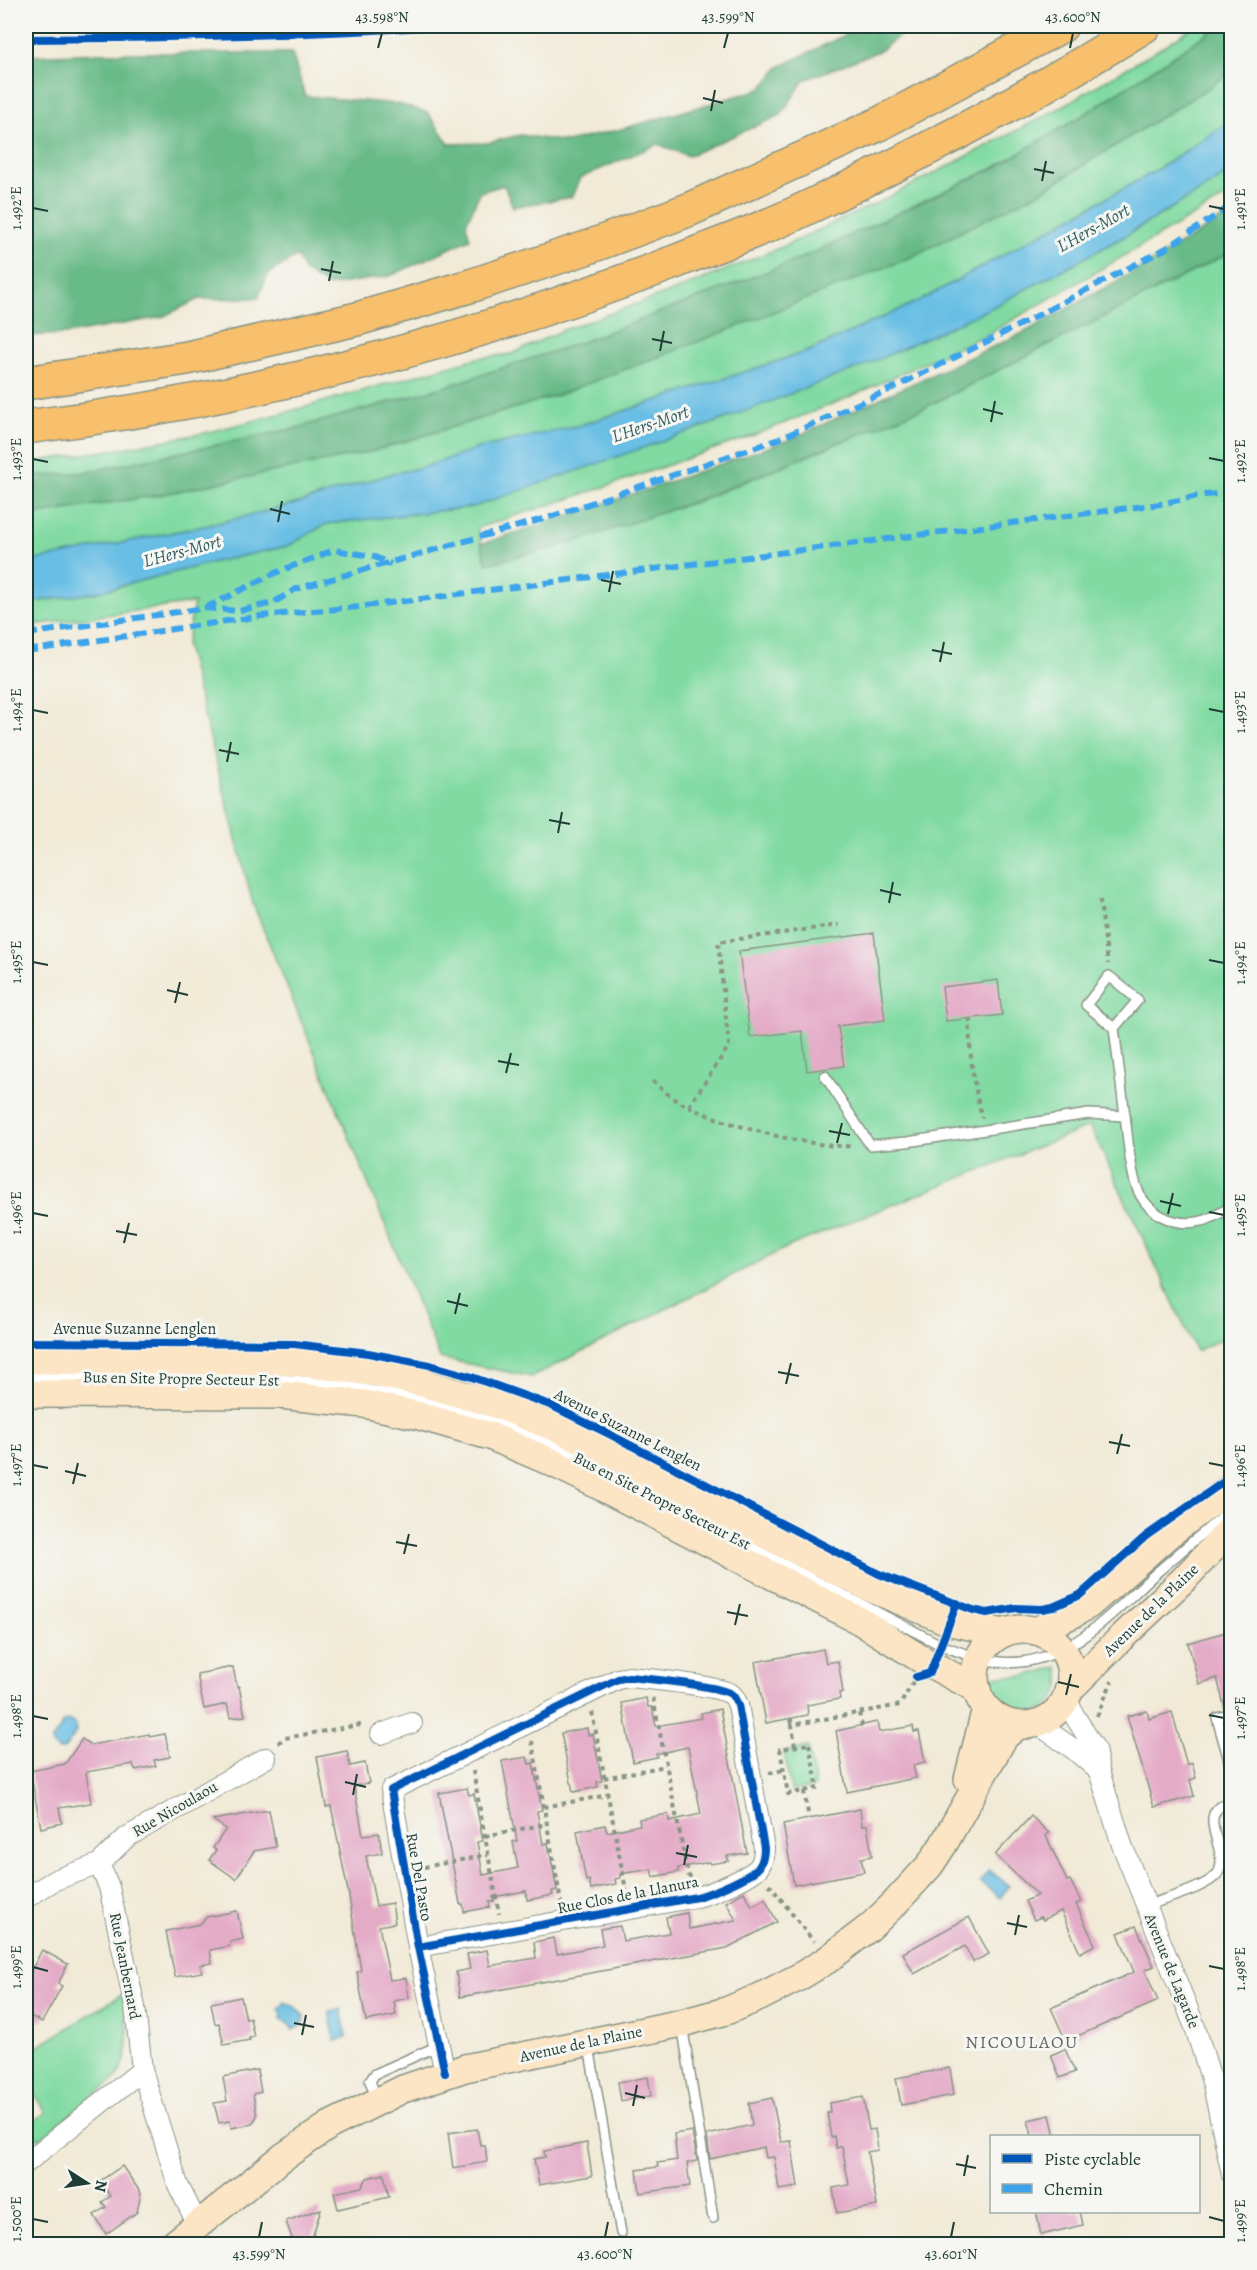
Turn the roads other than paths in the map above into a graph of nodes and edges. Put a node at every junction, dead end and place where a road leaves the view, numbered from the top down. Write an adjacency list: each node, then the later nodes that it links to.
1 (1060, 26): 3 (highway)
2 (1144, 26): 4 (highway)
3 (26, 383)
4 (26, 427)
5 (1114, 1028): 5 (lane); 7 (lane)
6 (825, 1076): 7 (lane)
7 (1125, 1116): 8 (lane)
8 (1232, 1207)
9 (26, 1360): 16 (street, Avenue Suzanne Lenglen)
10 (26, 1377): 18 (lane, Bus en Site Propre Secteur Est)
11 (26, 1394): 20 (street)
12 (1232, 1487): 15 (street)
13 (1232, 1509): 17 (lane, Bus en Site Propre Secteur Est)
14 (1232, 1528): 19 (street, Avenue de la Plaine)
15 (1035, 1631): 16 (street, Avenue Suzanne Lenglen); 17 (street)
16 (1004, 1633): 18 (street)
17 (1062, 1650): 18 (lane, Bus en Site Propre Secteur Est); 19 (street)
18 (979, 1659): 20 (street, Avenue de la Plaine)
19 (1067, 1694): 23 (street, Avenue de la Plaine); 26 (street, Avenue de Lagarde)
20 (982, 1699): 23 (street); 30 (street, Avenue de la Plaine)
21 (1232, 1714): 27 (lane)
22 (412, 1723): 24 (street)
23 (1027, 1724): 26 (street); 30 (street, Avenue de la Plaine)
24 (375, 1732)
25 (266, 1758): 31 (street, Rue Nicoulaou)
26 (1099, 1771): 33 (street, Avenue de Lagarde)
27 (1232, 1771)
28 (391, 1790): 34 (street, Rue Del Pasto); 34 (street, Rue Clos de la Llanura)
29 (1232, 1801): 33 (lane)
30 (960, 1813): 35 (street, Avenue de la Plaine)
31 (99, 1864): 32 (street, Rue Nicoulaou); 38 (street, Rue Jeanbernard)
32 (26, 1898)
33 (1146, 1906): 42 (street, Avenue de Lagarde)
34 (418, 1947): 37 (street, Rue Del Pasto)
35 (682, 2023): 36 (street, Avenue de la Plaine); 43 (lane)
36 (588, 2042): 39 (street, Avenue de la Plaine); 44 (lane)
37 (440, 2045): 39 (street, Rue Del Pasto); 40 (lane)
38 (142, 2070): 41 (street); 45 (street, Rue Jeanbernard)
39 (445, 2073): 40 (street, Avenue de la Plaine)
40 (377, 2100): 45 (street, Avenue de la Plaine)
41 (26, 2163)
42 (1232, 2175)
43 (713, 2217)
44 (621, 2233)
45 (186, 2240)

